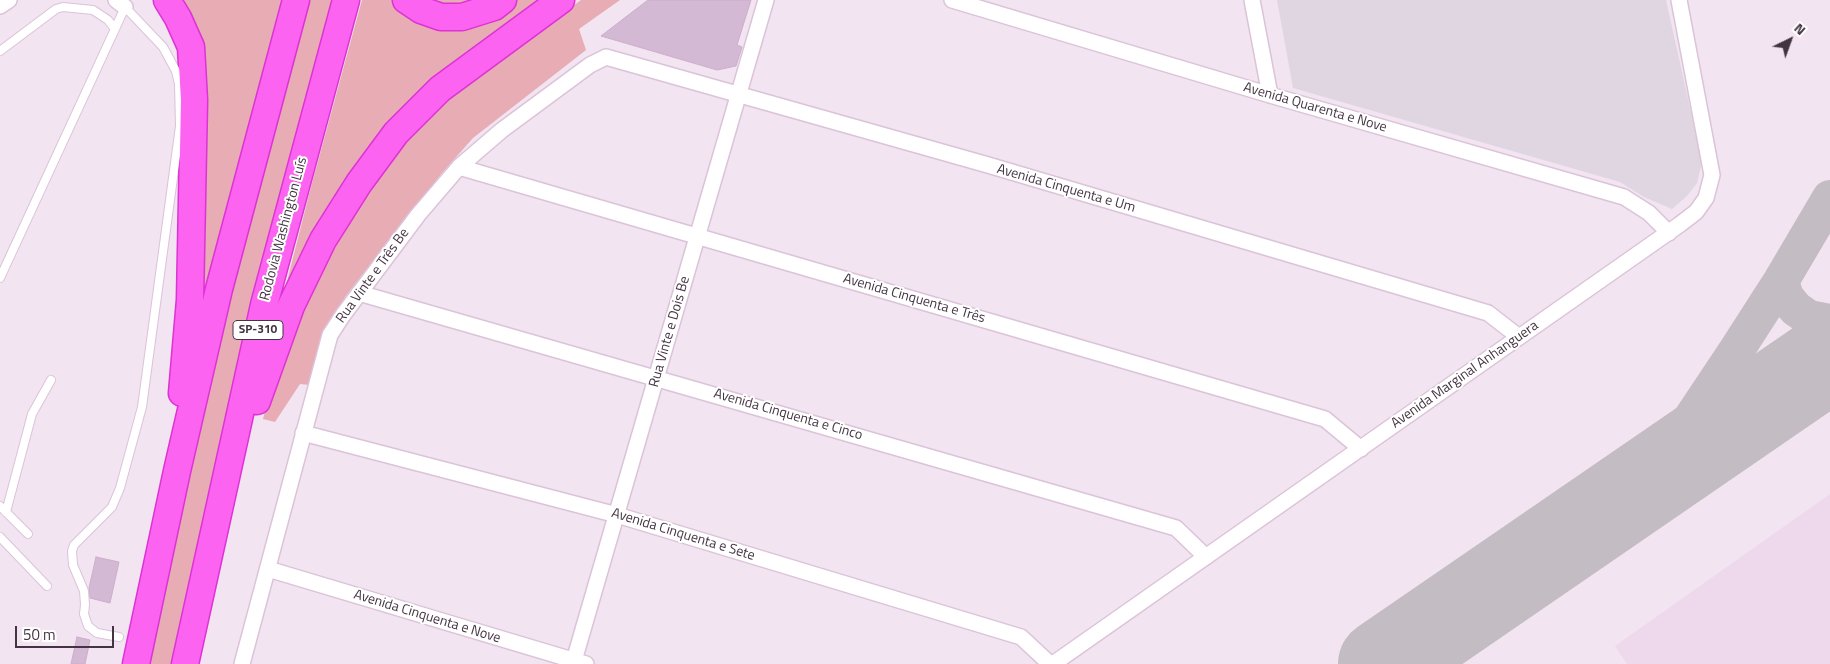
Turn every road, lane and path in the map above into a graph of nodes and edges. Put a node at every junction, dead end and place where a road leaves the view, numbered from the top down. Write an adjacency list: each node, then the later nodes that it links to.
1 (9, 0): 13 (street)
2 (167, 0): 19 (highway)
3 (296, 0): 30 (highway, SP-310)
4 (346, 0): 33 (highway, Rodovia Washington Luís / SP-310)
5 (406, 0): 6 (highway)
6 (503, 0)
7 (561, 0): 33 (highway)
8 (766, 0): 17 (street, Rua Vinte e Dois Be)
9 (952, 0): 18 (street, Avenida Quarenta e Nove)
10 (1252, 0): 18 (street)
11 (1679, 0): 21 (street, Avenida Marginal Anhanguera)
12 (121, 4): 14 (lane); 19 (lane)
13 (0, 6)
14 (115, 29): 15 (lane); 23 (lane)
15 (0, 51)
16 (606, 57): 17 (street, Avenida Cinquenta e Um); 20 (street, Rua Vinte e Três Be)
17 (738, 94): 22 (street, Rua Vinte e Dois Be); 25 (street, Avenida Cinquenta e Um)
18 (1270, 95): 21 (street, Avenida Quarenta e Nove)
19 (187, 126): 30 (highway); 40 (lane)
20 (458, 167): 22 (street, Avenida Cinquenta e Três); 24 (street, Rua Vinte e Três Be)
21 (1668, 233): 25 (street, Avenida Marginal Anhanguera)
22 (697, 236): 26 (street, Rua Vinte e Dois Be); 29 (street, Avenida Cinquenta e Três)
23 (0, 278)
24 (359, 293): 26 (street, Avenida Cinquenta e Cinco); 28 (street, Rua Vinte e Três Be)
25 (1519, 337): 29 (street, Avenida Marginal Anhanguera)
26 (657, 377): 34 (street, Rua Vinte e Dois Be); 37 (street, Avenida Cinquenta e Cinco)
27 (51, 380): 32 (lane)
28 (303, 433): 34 (street, Avenida Cinquenta e Sete); 38 (street, Rua Vinte e Três Be)
29 (1361, 449): 37 (street, Avenida Marginal Anhanguera)
30 (177, 471): 42 (highway, SP-310)
31 (0, 506): 32 (lane)
32 (6, 512): 35 (lane)
33 (216, 514): 43 (highway, Rodovia Washington Luís / SP-310)
34 (617, 515): 41 (street, Rua Vinte e Dois Be); 45 (street, Avenida Cinquenta e Sete)
35 (28, 534)
36 (0, 537): 39 (lane)
37 (1206, 557): 45 (street, Avenida Marginal Anhanguera)
38 (268, 569): 41 (street, Avenida Cinquenta e Nove); 44 (street, Rua Vinte e Três Be)
39 (47, 586)
40 (118, 637)
41 (578, 663)
42 (136, 664)
43 (184, 664)
44 (242, 664)
45 (1052, 664)

